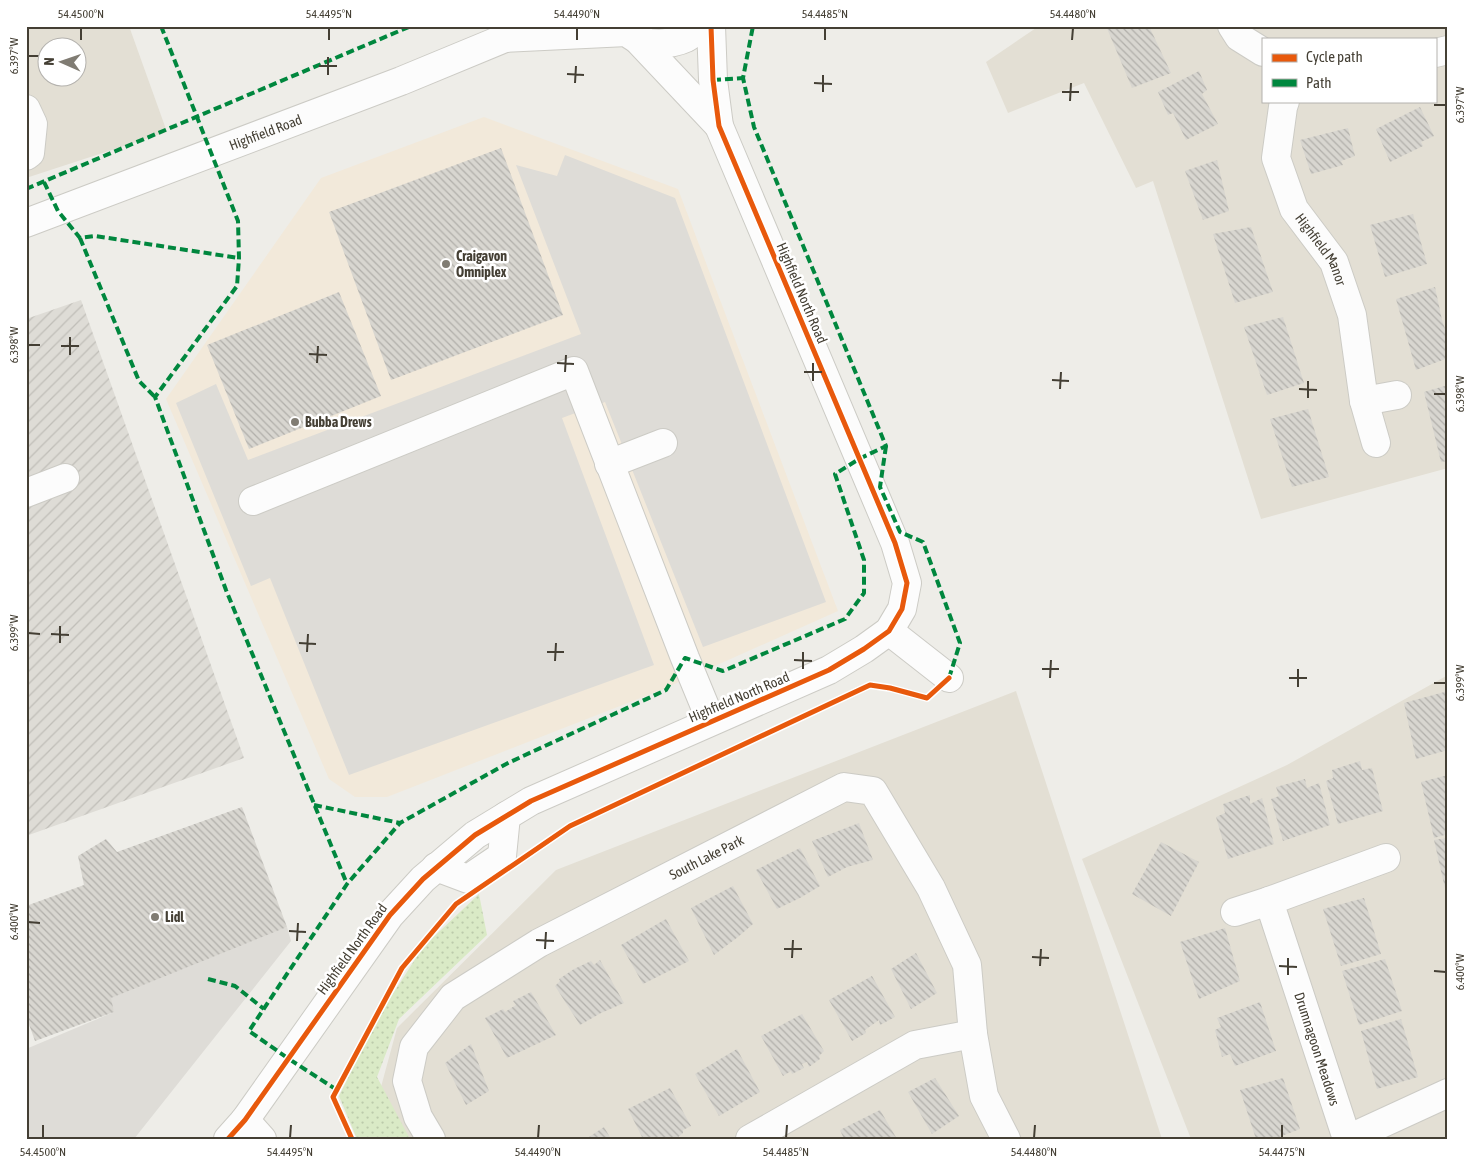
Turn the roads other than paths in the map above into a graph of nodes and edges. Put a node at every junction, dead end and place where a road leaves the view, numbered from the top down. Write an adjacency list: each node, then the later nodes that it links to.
1 (702, 26): 5 (street, Highfield Road)
2 (711, 26): 9 (street, Highfield North Road)
3 (1232, 26): 6 (street)
4 (512, 32): 5 (street, Highfield Road); 11 (street, Highfield Road)
5 (627, 32): 9 (street, Highfield North Road)
6 (1262, 51)
7 (1285, 102): 13 (street, Highfield Manor)
8 (26, 108): 10 (street)
9 (719, 126): 20 (street, Highfield North Road)
10 (26, 156)
11 (26, 223)
12 (1397, 395): 13 (street)
13 (1364, 401): 15 (street, Highfield Manor)
14 (663, 443): 16 (street)
15 (1376, 443)
16 (610, 464): 19 (street); 22 (street)
17 (65, 478): 18 (street)
18 (26, 493)
19 (253, 501)
20 (889, 632): 21 (street); 22 (street, Highfield North Road)
21 (949, 678)
22 (711, 721): 28 (street, Highfield North Road)
23 (1386, 858): 24 (street)
24 (1269, 901): 25 (street); 32 (street, Drumnagoon Meadows)
25 (1235, 912)
26 (973, 1034): 29 (street, South Lake Park); 30 (street); 31 (street, South Lake Park)
27 (1448, 1093): 32 (street, Drumnagoon Meadows)
28 (245, 1132)
29 (431, 1139)
30 (750, 1139)
31 (1006, 1139)
32 (1348, 1139)

